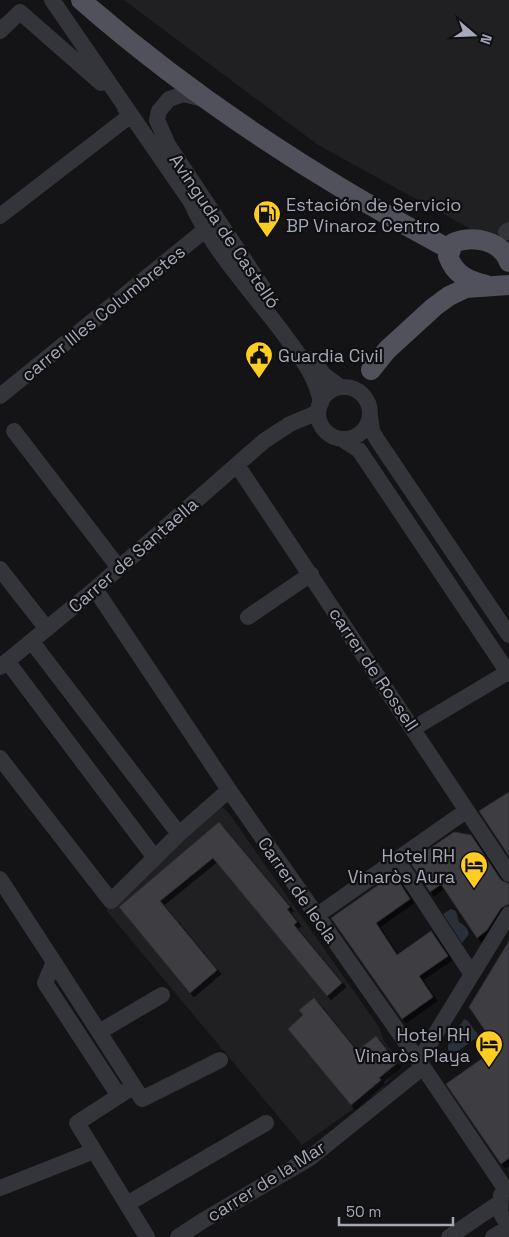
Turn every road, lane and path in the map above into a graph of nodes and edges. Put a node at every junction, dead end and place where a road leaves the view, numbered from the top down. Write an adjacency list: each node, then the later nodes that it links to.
1 (52, 0): 6 (street, Avinguda de Castelló)
2 (81, 0): 5 (main road)
3 (21, 6): 4 (street); 6 (street, Avinguda de Castelló)
4 (0, 31)
5 (207, 100): 10 (main road); 15 (street, Avinguda de Castelló)
6 (131, 115): 7 (street); 8 (street, Avinguda de Castelló)
7 (0, 216)
8 (205, 230): 16 (street, carrer Illes Columbretes); 18 (street, Avinguda de Castelló)
9 (498, 234): 10 (main road); 11 (main road)
10 (451, 259): 12 (main road); 13 (main road)
11 (508, 259)
12 (501, 286): 13 (main road)
13 (434, 307): 14 (main road)
14 (371, 370): 15 (street); 17 (street)
15 (341, 387): 17 (street); 18 (street)
16 (0, 396)
17 (366, 400): 19 (street)
18 (320, 406): 21 (street); 22 (street, Carrer de Santaella)
19 (370, 416): 21 (street); 30 (street)
20 (14, 431): 24 (street)
21 (335, 435): 22 (street, Carrer de Santaella); 33 (street)
22 (264, 441): 23 (street, Carrer de Santaella)
23 (237, 465): 24 (street, Carrer de Santaella); 26 (street, carrer de Rossell)
24 (119, 568): 27 (street, Carrer de Santaella)
25 (0, 569): 29 (street)
26 (310, 574): 28 (street); 34 (street, carrer de Rossell)
27 (95, 589): 29 (street, Carrer de Santaella); 36 (street, Carrer de Iecla)
28 (248, 617)
29 (47, 628): 31 (street, Carrer de Santaella)
30 (509, 636)
31 (32, 642): 32 (street, Carrer de Santaella); 38 (street)
32 (4, 664): 39 (street)
33 (509, 673): 34 (street)
34 (414, 728): 37 (street, carrer de Rossell)
35 (0, 758): 39 (street)
36 (229, 790): 38 (street); 44 (street, Carrer de Iecla)
37 (466, 811): 40 (street); 41 (street, carrer de Rossell)
38 (179, 834): 39 (street)
39 (155, 858)
40 (397, 860): 44 (street); 46 (street)
41 (509, 874)
42 (0, 879): 45 (street)
43 (509, 914): 46 (street, carrer de la Mar)
44 (316, 916): 50 (street, Carrer de Iecla)
45 (54, 962): 48 (street); 52 (street)
46 (471, 973): 50 (street, carrer de la Mar)
47 (162, 995): 48 (street)
48 (99, 1032): 51 (street)
49 (220, 1060): 51 (street)
50 (421, 1064): 56 (street, Carrer de Iecla); 60 (street, carrer de la Mar)
51 (134, 1086): 52 (street)
52 (119, 1096): 54 (street)
53 (266, 1123): 57 (street)
54 (94, 1151): 55 (street); 57 (street)
55 (0, 1188)
56 (504, 1191): 58 (street, Carrer de Iecla); 61 (street)
57 (127, 1204): 59 (street)
58 (509, 1227): 62 (street)
59 (147, 1237)
60 (178, 1237)
61 (449, 1237)
62 (493, 1237)

